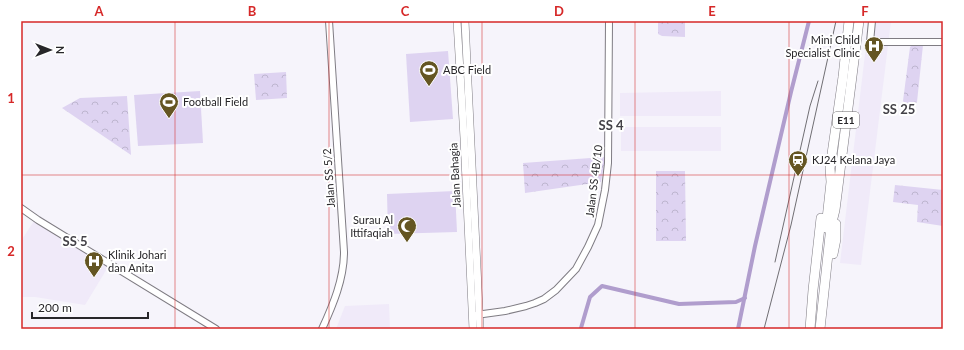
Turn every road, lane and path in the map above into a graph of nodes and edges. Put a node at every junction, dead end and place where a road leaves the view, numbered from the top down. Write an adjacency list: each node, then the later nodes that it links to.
1 (329, 21): 16 (street, Jalan SS 5/2)
2 (457, 21): 9 (main road, Jalan Bahagia)
3 (465, 21): 9 (main road, Jalan Bahagia)
4 (609, 21): 13 (street, Jalan SS 4B/10)
5 (849, 21): 10 (highway, E11)
6 (859, 21): 12 (highway, E11)
7 (872, 21): 8 (street)
8 (943, 42)
9 (465, 96): 13 (main road, Jalan Bahagia)
10 (830, 168): 14 (highway, E11); 19 (highway)
11 (21, 208): 15 (street)
12 (835, 210): 20 (highway, E11); 21 (highway)
13 (476, 315): 17 (main road, Jalan Bahagia); 18 (main road, Jalan Bahagia)
14 (815, 324)
15 (216, 329)
16 (322, 329)
17 (473, 329)
18 (480, 329)
19 (810, 329)
20 (820, 329)
21 (825, 329)

